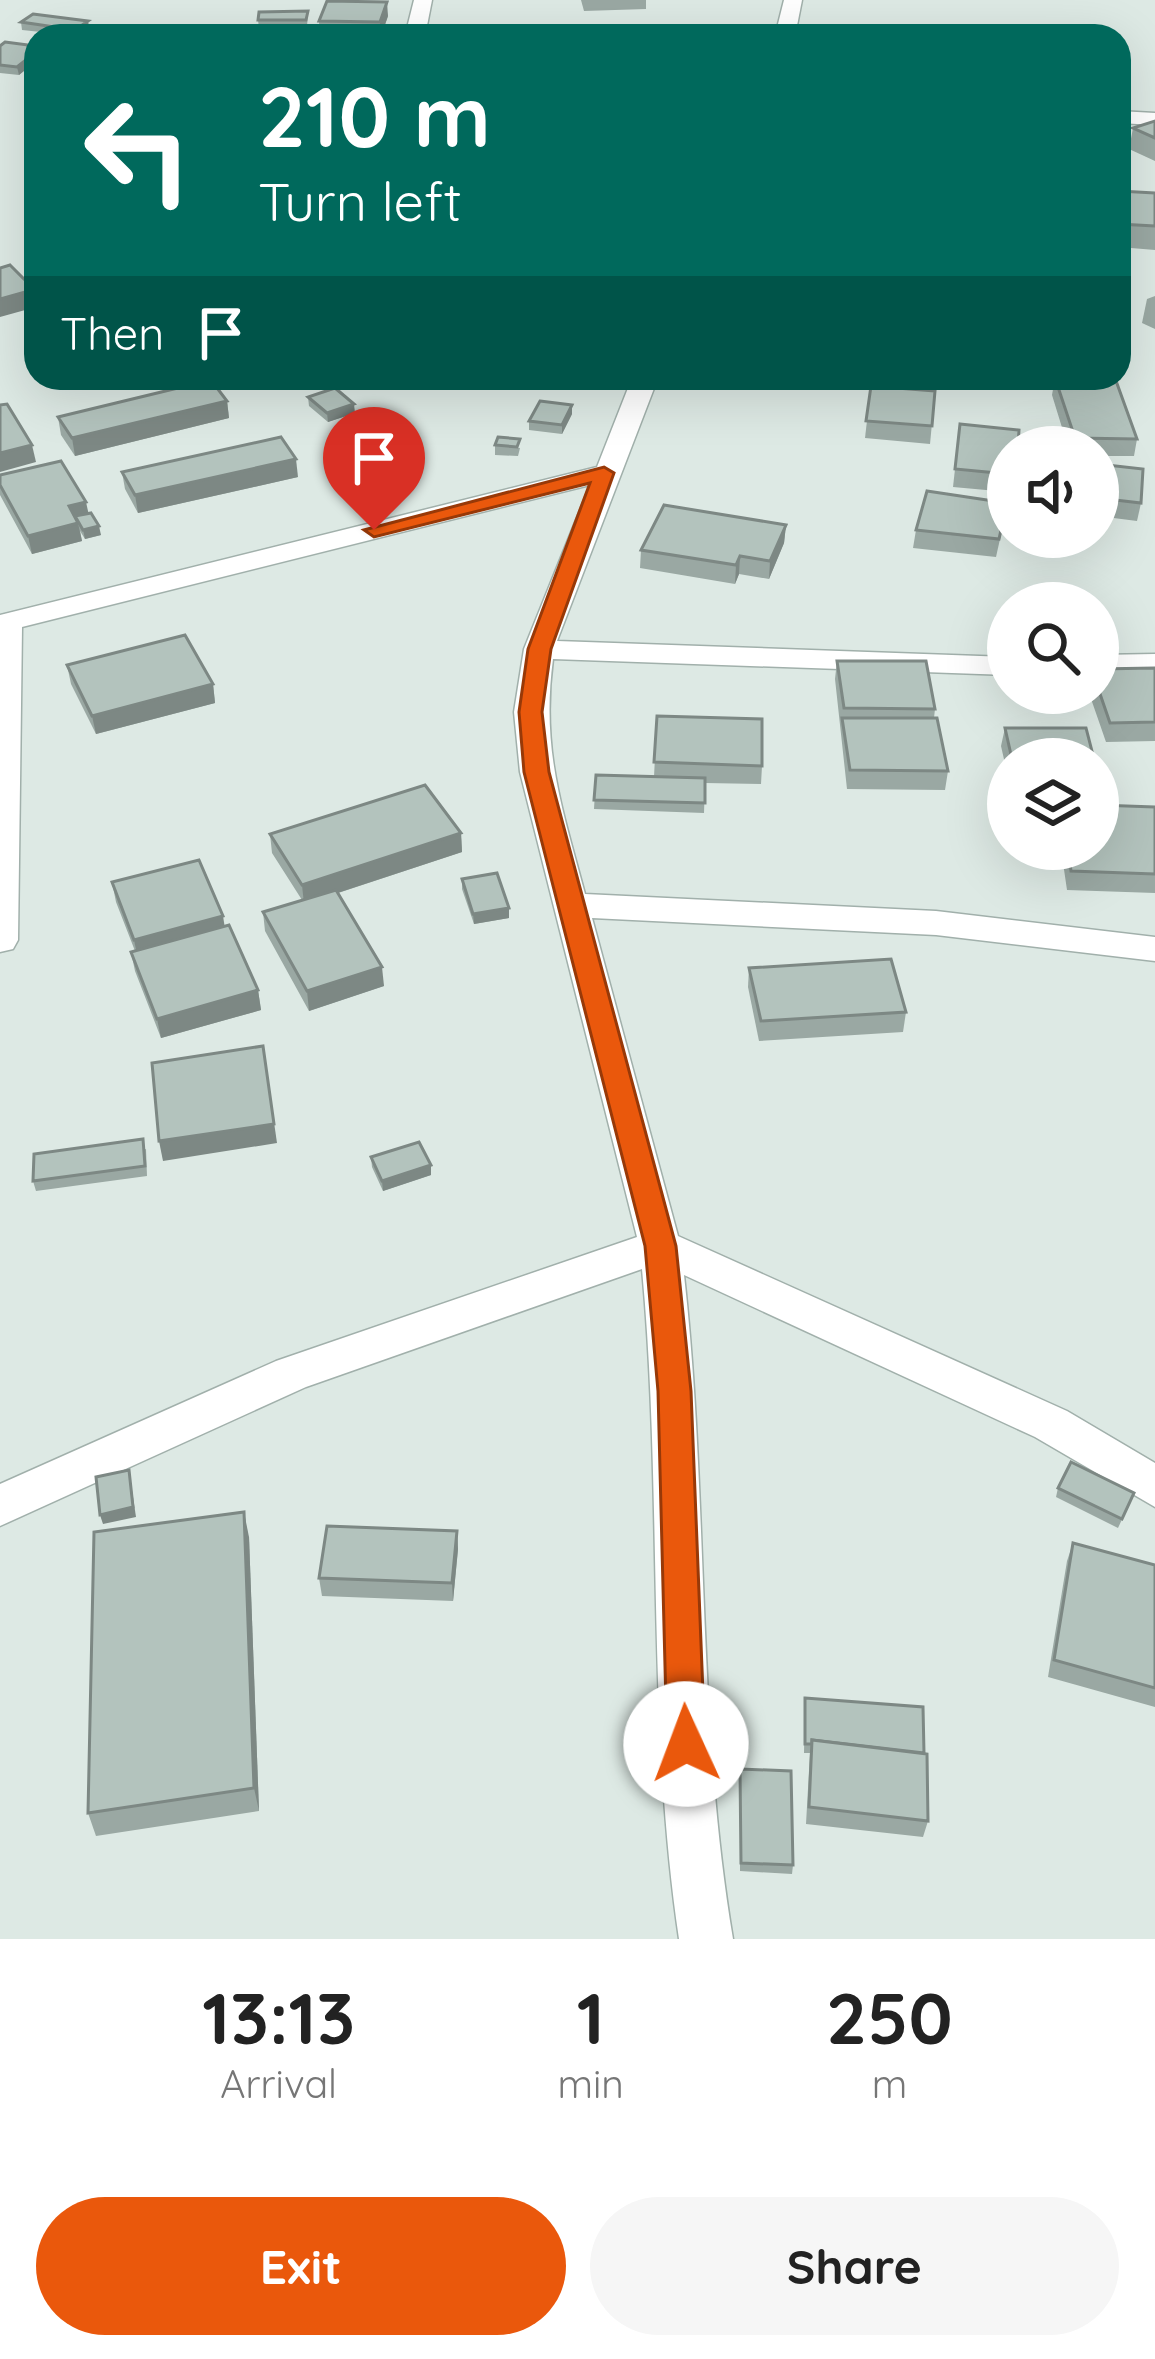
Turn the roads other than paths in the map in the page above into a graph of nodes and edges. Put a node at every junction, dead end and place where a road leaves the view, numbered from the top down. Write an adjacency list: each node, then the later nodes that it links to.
1 (640, 390): 2 (street)
2 (604, 473): 3 (street); 4 (street)
3 (3, 623): 9 (street)
4 (539, 649): 7 (street); 8 (street)
5 (1155, 663): 6 (street)
6 (1119, 664)
7 (987, 665)
8 (572, 905): 10 (street); 11 (street)
9 (0, 940)
10 (1155, 949)
11 (661, 1246): 12 (street); 13 (street); 14 (street)
12 (1155, 1486)
13 (0, 1506)
14 (706, 1939)

